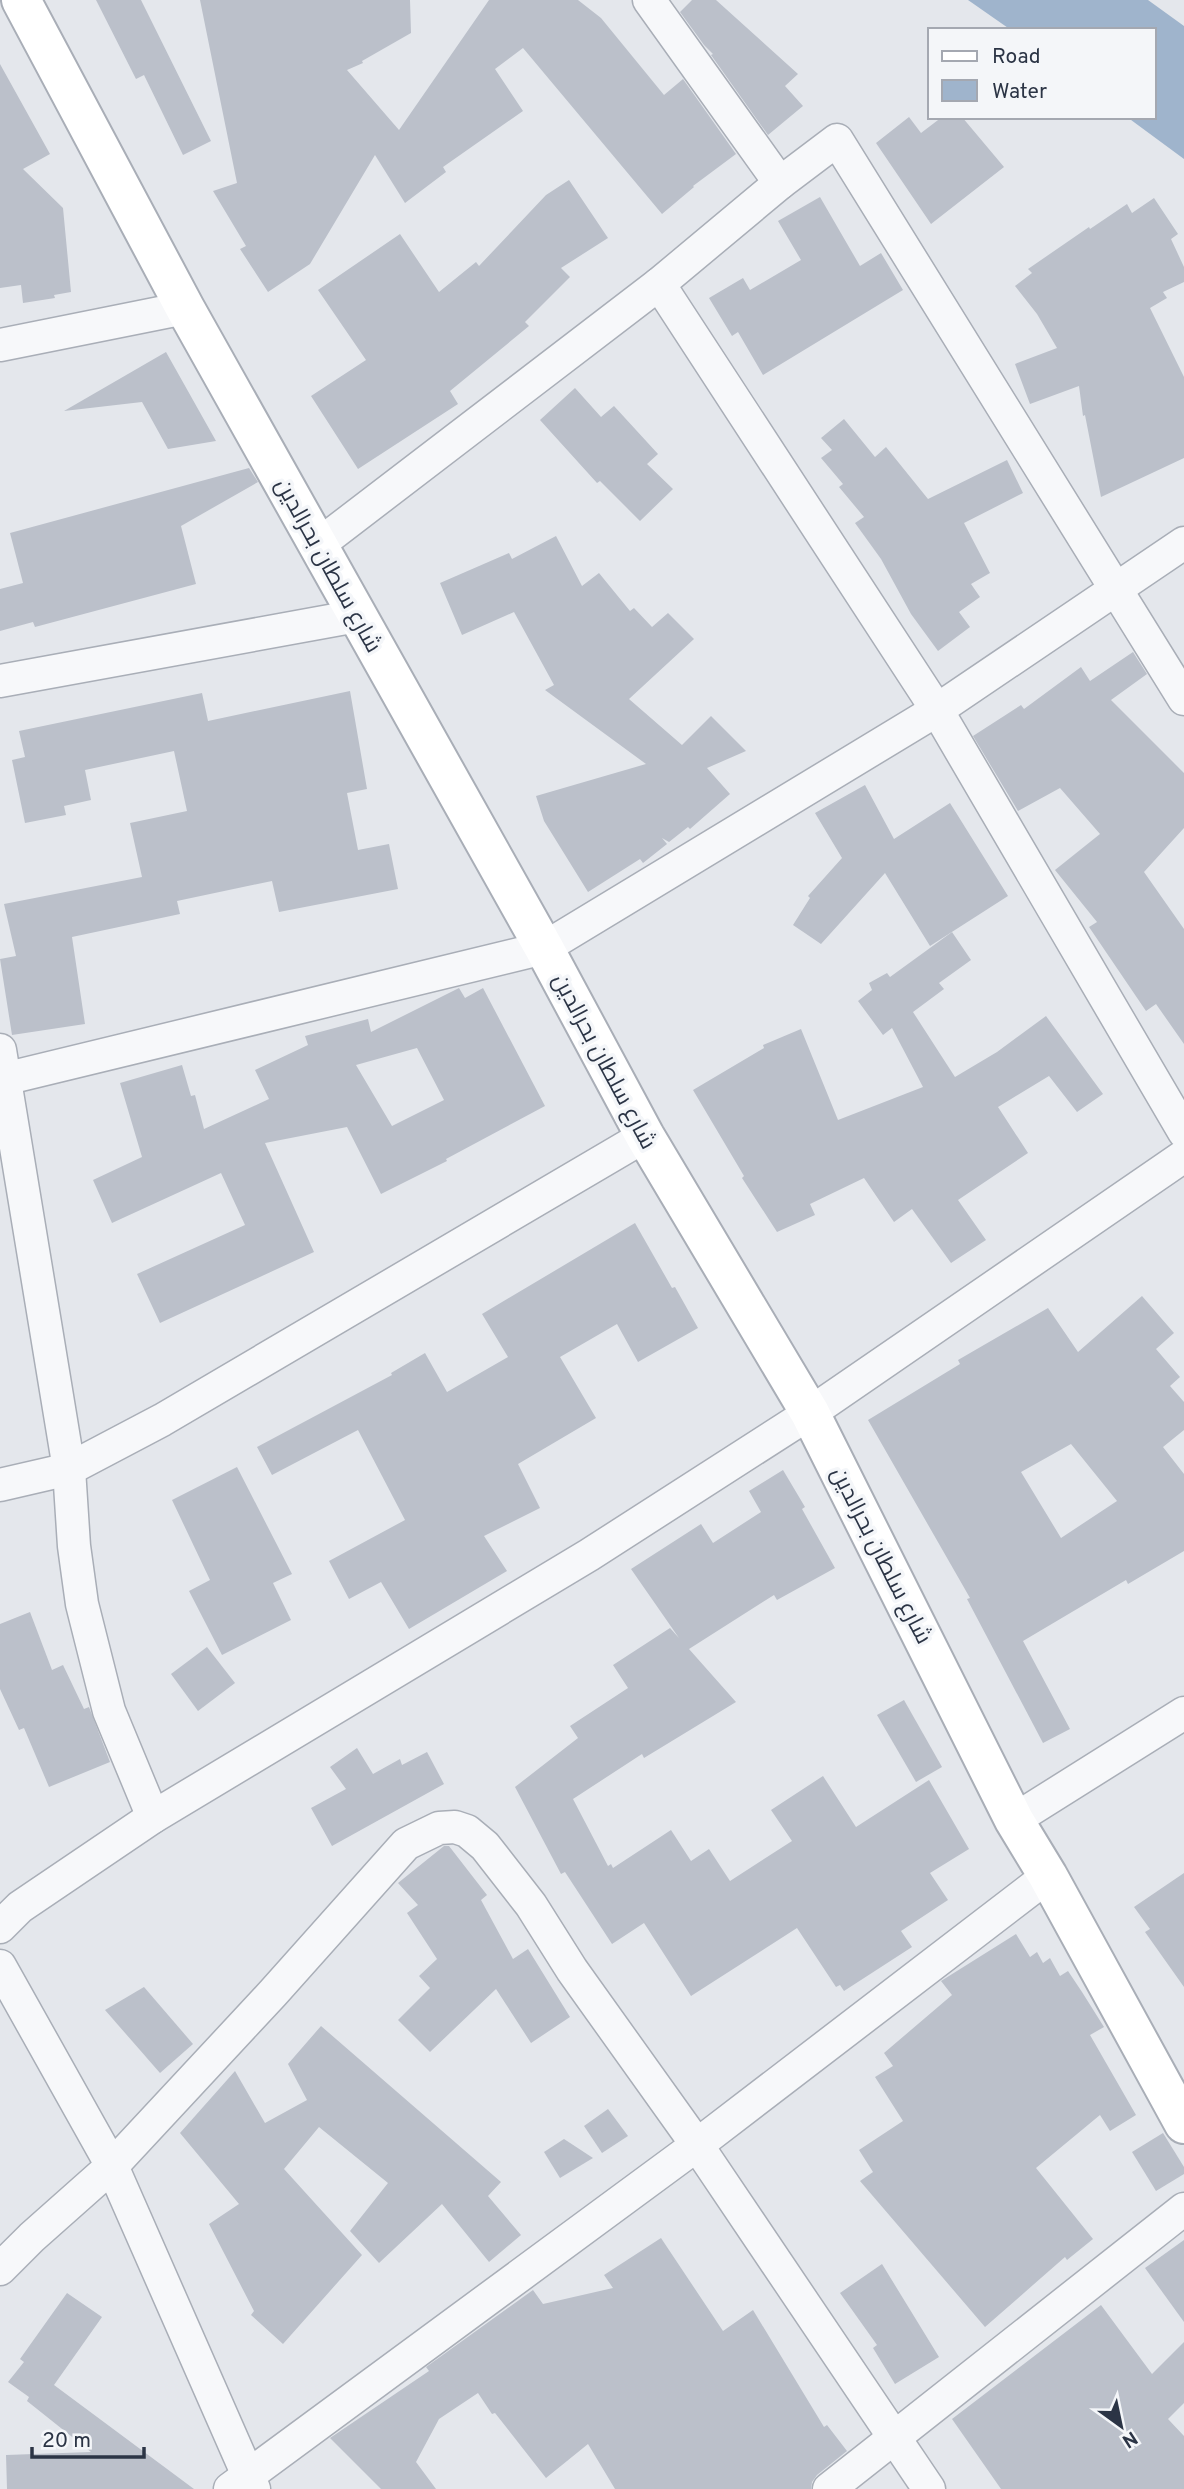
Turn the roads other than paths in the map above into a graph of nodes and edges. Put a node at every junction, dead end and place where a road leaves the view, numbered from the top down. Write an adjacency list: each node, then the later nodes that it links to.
1 (21, 0): 5 (street, شارع سلطان بحرالدين)
2 (649, 0): 3 (street)
3 (780, 183): 4 (street); 9 (street)
4 (659, 284): 8 (street); 13 (street)
5 (185, 308): 6 (street); 8 (street, شارع سلطان بحرالدين)
6 (0, 345)
7 (1184, 543): 9 (street)
8 (318, 545): 10 (street, شارع سلطان بحرالدين)
9 (1116, 587): 12 (street); 13 (street)
10 (357, 616): 11 (street); 14 (street, شارع سلطان بحرالدين)
11 (0, 681)
12 (1184, 699)
13 (937, 710): 14 (street); 16 (street)
14 (544, 948): 15 (street); 17 (street, شارع سلطان بحرالدين)
15 (2, 1070): 20 (street)
16 (1184, 1132)
17 (645, 1136): 19 (street, شارع سلطان بحرالدين); 20 (street)
18 (1184, 1156): 19 (street)
19 (810, 1413): 23 (street); 24 (street, شارع سلطان بحرالدين)
20 (69, 1469): 21 (street); 23 (street)
21 (0, 1485)
22 (1184, 1713): 24 (street)
23 (152, 1817): 26 (street)
24 (1014, 1820): 25 (street, شارع سلطان بحرالدين)
25 (1048, 1876): 28 (street, شارع سلطان بحرالدين); 29 (street)
26 (0, 1927)
27 (0, 1966): 30 (street)
28 (1184, 2124)
29 (697, 2145): 30 (street); 33 (street); 34 (street)
30 (112, 2166): 32 (street); 34 (street)
31 (1184, 2209): 33 (street)
32 (0, 2269)
33 (894, 2436): 35 (street); 36 (street)
34 (244, 2484)
35 (829, 2489)
36 (929, 2489)

